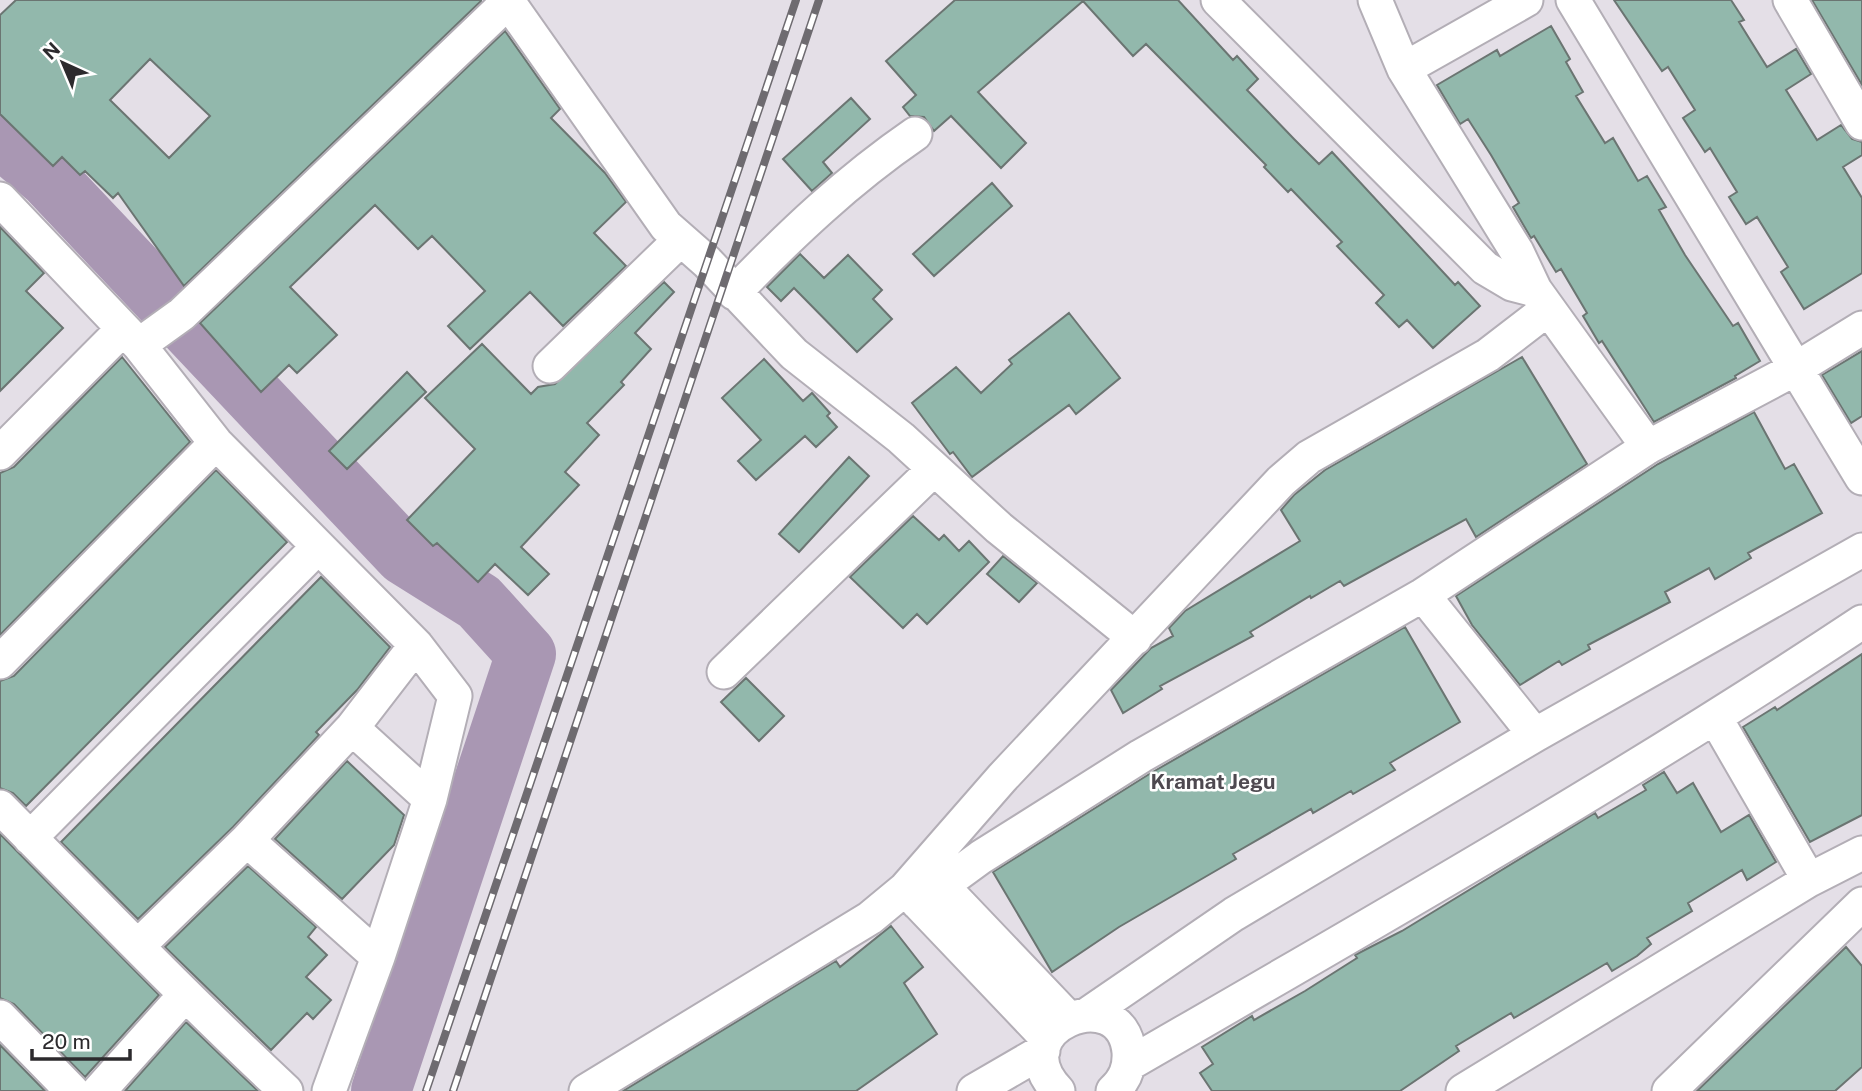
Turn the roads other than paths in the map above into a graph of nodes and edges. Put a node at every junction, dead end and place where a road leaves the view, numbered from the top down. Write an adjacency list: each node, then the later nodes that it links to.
1 (1218, 0): 13 (street)
2 (1375, 0): 7 (street)
3 (1526, 0): 7 (street)
4 (1573, 0): 17 (street)
5 (1790, 0): 8 (street)
6 (509, 1): 11 (street); 15 (street)
7 (1404, 69): 13 (street)
8 (1862, 123)
9 (915, 134): 12 (street)
10 (2, 204): 15 (street)
11 (680, 240): 12 (street); 16 (street)
12 (734, 293): 21 (street)
13 (1541, 299): 19 (street); 27 (street)
14 (1862, 328): 17 (street)
15 (152, 329): 18 (street); 20 (street)
16 (550, 366)
17 (1797, 368): 19 (street); 22 (street)
18 (216, 443): 23 (street); 29 (street)
19 (1648, 447): 25 (street)
20 (0, 453)
21 (933, 470): 27 (street); 30 (street)
22 (1862, 478)
23 (317, 548): 28 (street); 36 (street)
24 (1862, 550): 33 (street)
25 (1423, 595): 33 (street); 40 (street)
26 (1862, 622): 31 (street)
27 (1135, 638): 40 (street)
28 (416, 645): 32 (street); 34 (street)
29 (0, 662)
30 (724, 672)
31 (1716, 719): 39 (street); 47 (street)
32 (352, 728): 34 (street); 37 (street)
33 (1535, 735): 46 (street)
34 (430, 799): 43 (street)
35 (0, 807): 36 (street)
36 (30, 838): 42 (street)
37 (247, 840): 42 (street); 43 (street)
38 (1862, 853): 39 (street)
39 (1810, 880): 55 (street)
40 (923, 886): 46 (street); 52 (street)
41 (1862, 904): 56 (street)
42 (138, 946): 44 (street)
43 (378, 957): 51 (street)
44 (184, 996): 49 (street); 50 (street)
45 (0, 1017): 48 (street)
46 (1062, 1030): 47 (street); 53 (street); 54 (street)
47 (1130, 1079)
48 (72, 1091)
49 (99, 1091)
50 (286, 1091)
51 (329, 1091)
52 (586, 1091)
53 (974, 1091)
54 (1058, 1091)
55 (1463, 1091)
56 (1669, 1091)

